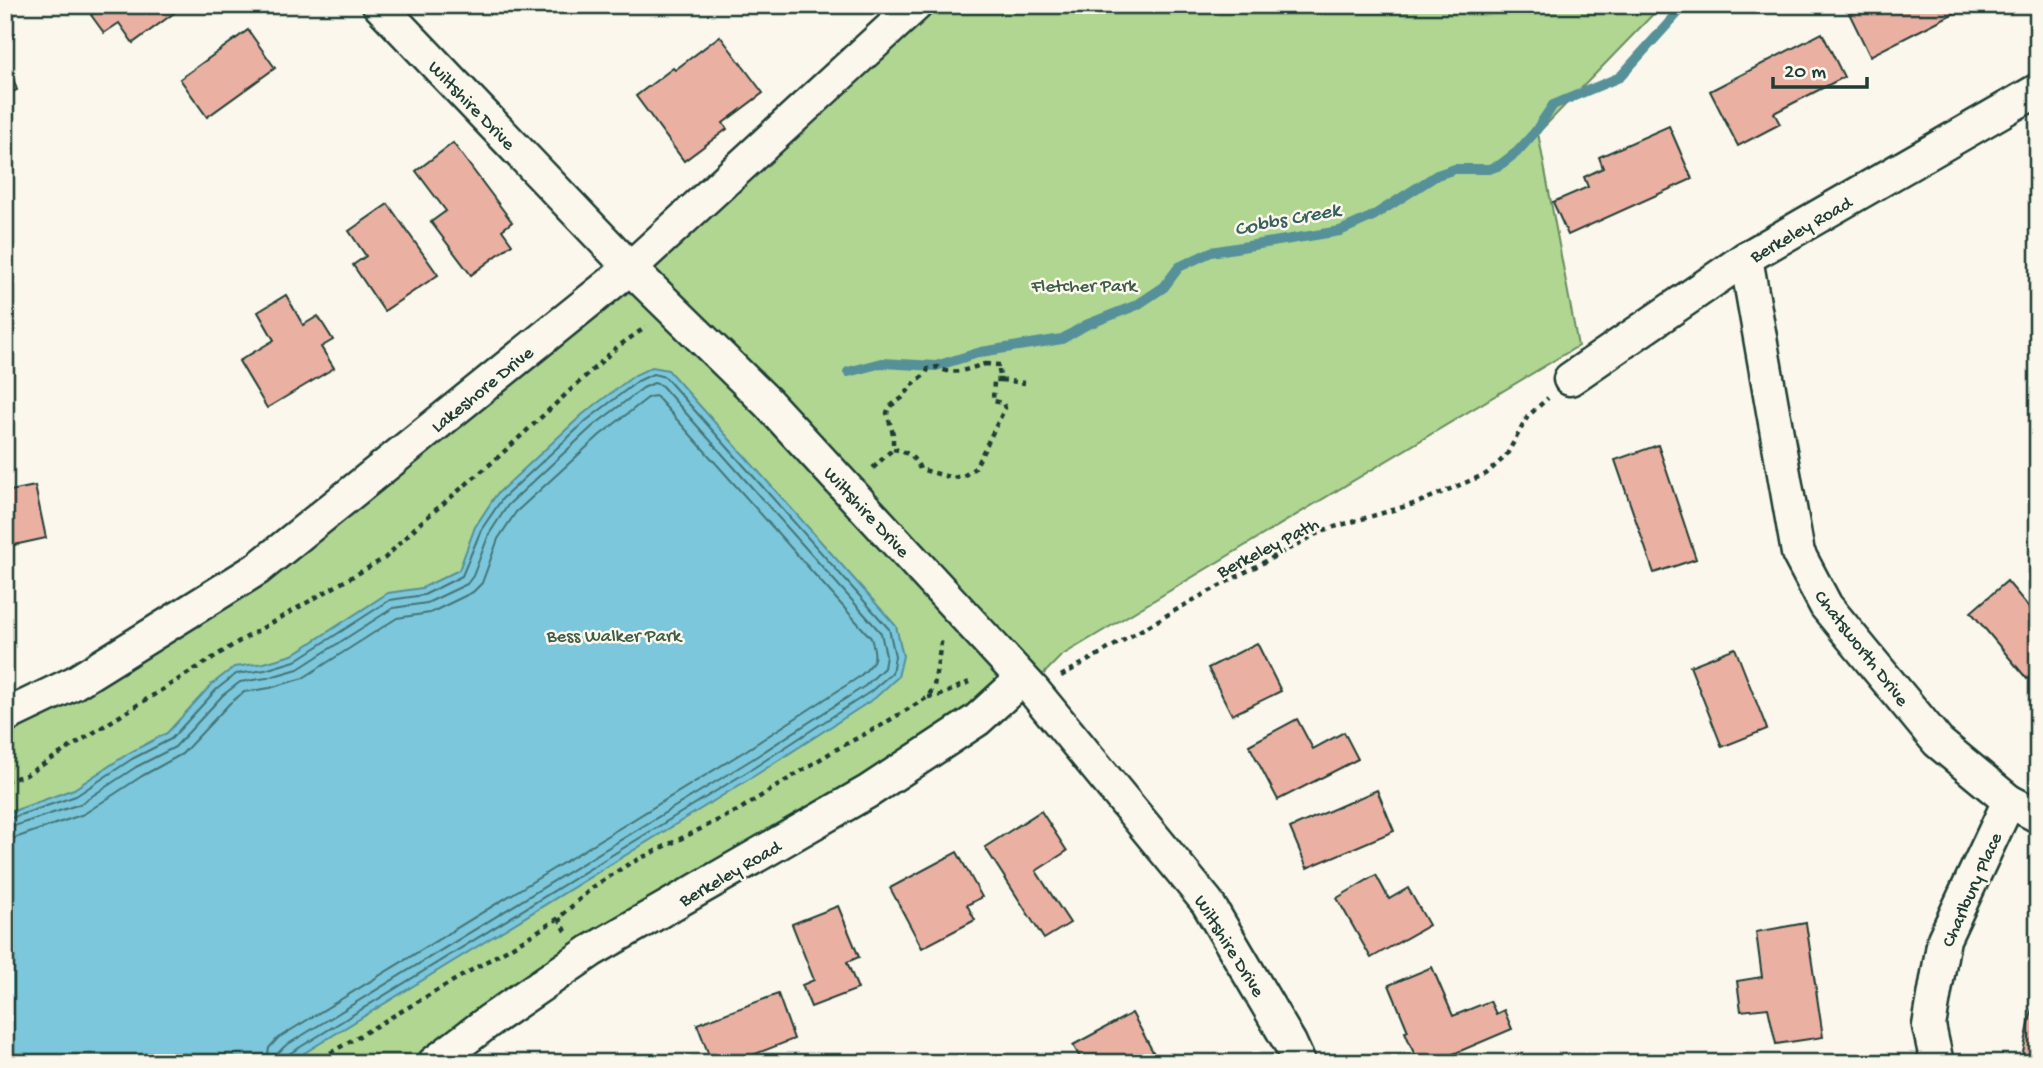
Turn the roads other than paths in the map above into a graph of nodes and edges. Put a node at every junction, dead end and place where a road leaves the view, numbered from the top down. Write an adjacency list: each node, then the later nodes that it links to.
1 (379, 5): 5 (street, Wiltshire Drive)
2 (916, 5): 5 (street, Lakeshore Drive)
3 (2038, 90): 4 (street, Berkeley Road)
4 (1746, 258): 6 (street, Berkeley Road); 9 (street, Chatsworth Drive)
5 (630, 268): 7 (street, Wiltshire Drive); 8 (street, Lakeshore Drive)
6 (1570, 379)
7 (1027, 684): 11 (street, Berkeley Road); 12 (street, Wiltshire Drive)
8 (5, 716)
9 (2009, 801): 10 (street, Chatsworth Drive); 13 (street, Charlbury Place)
10 (2038, 816)
11 (434, 1063)
12 (1299, 1063)
13 (1937, 1063)

